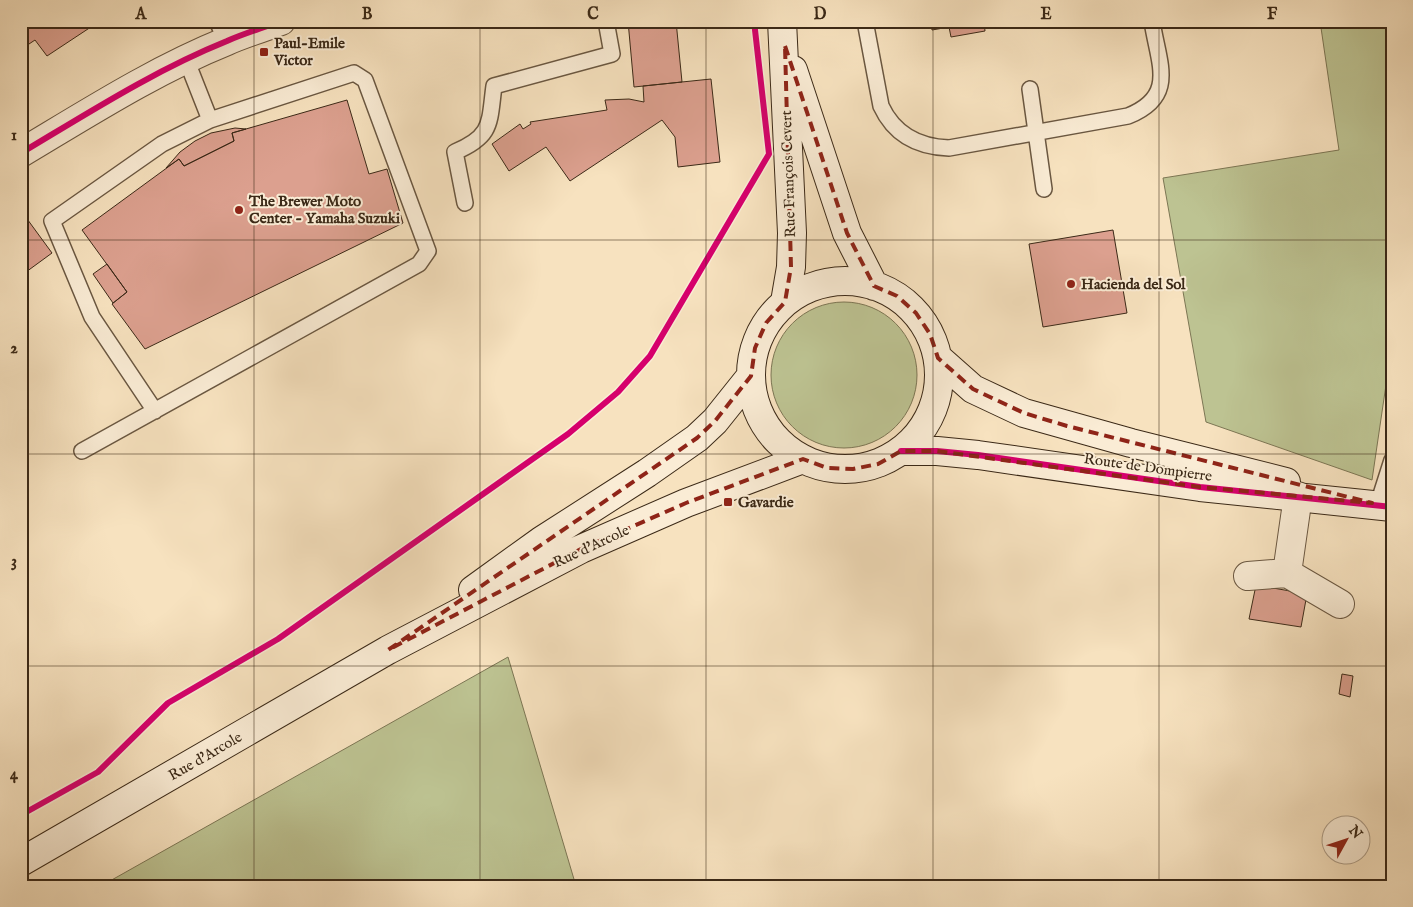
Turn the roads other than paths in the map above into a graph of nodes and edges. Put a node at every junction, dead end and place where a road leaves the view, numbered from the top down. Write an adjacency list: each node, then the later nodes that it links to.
1 (281, 21): 5 (main road)
2 (606, 21): 13 (lane)
3 (865, 21): 10 (lane)
4 (1152, 21): 10 (lane)
5 (222, 31): 7 (main road)
6 (783, 33): 14 (main road, Rue François Cevert); 15 (main road, Rue François Cevert)
7 (186, 59): 9 (lane); 11 (main road)
8 (1030, 89): 10 (lane)
9 (210, 120): 18 (lane); 18 (lane)
10 (1036, 133): 12 (lane)
11 (21, 153)
12 (1044, 189)
13 (465, 203)
14 (874, 286): 15 (main road); 16 (main road)
15 (785, 302): 17 (main road)
16 (938, 358): 20 (main road); 24 (main road, Route de Dompierre)
17 (751, 376): 21 (main road); 28 (main road, Rue d'Arcole)
18 (155, 411): 19 (lane)
19 (82, 451)
20 (901, 452): 21 (main road); 23 (main road, Route de Dompierre)
21 (803, 459): 28 (main road, Rue d'Arcole)
22 (1392, 460): 24 (lane)
23 (1298, 496): 24 (main road, Route de Dompierre); 25 (main road)
24 (1381, 505)
25 (1287, 573): 26 (main road); 27 (main road)
26 (1248, 576)
27 (1340, 604)
28 (388, 650): 29 (main road, Rue d'Arcole)
29 (21, 862)

